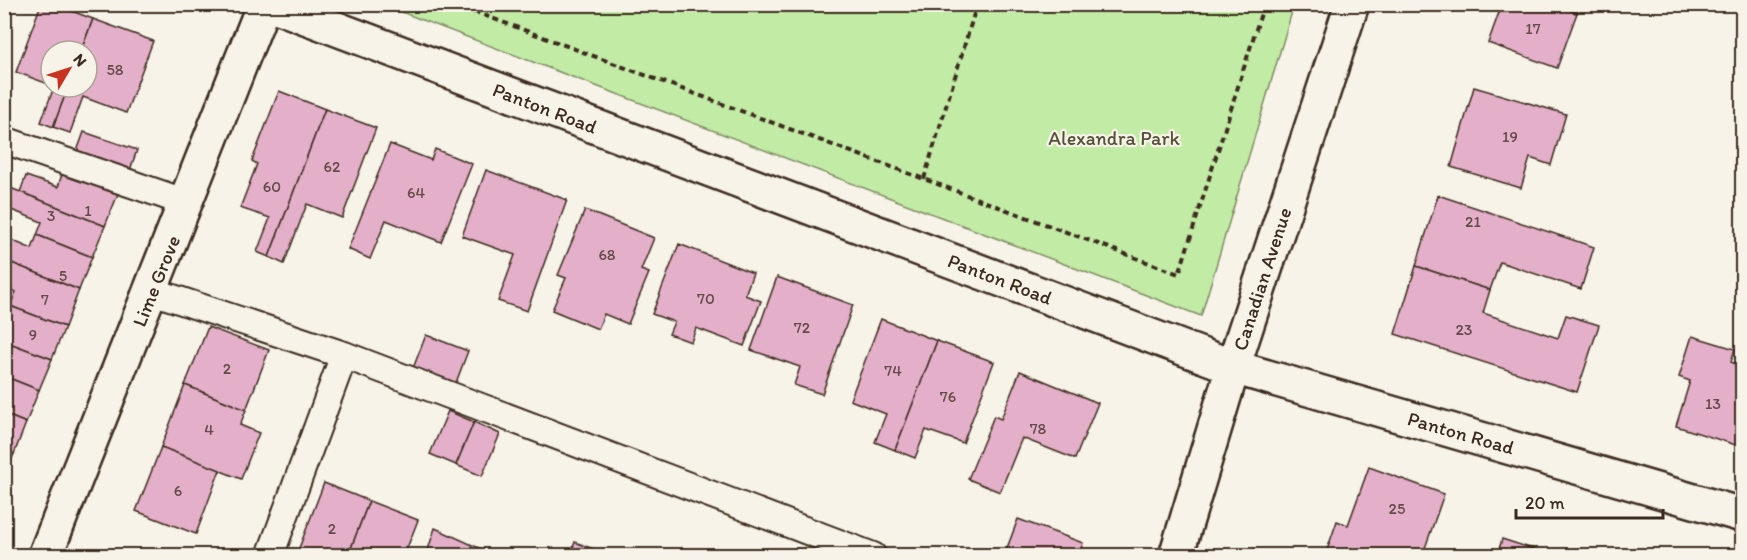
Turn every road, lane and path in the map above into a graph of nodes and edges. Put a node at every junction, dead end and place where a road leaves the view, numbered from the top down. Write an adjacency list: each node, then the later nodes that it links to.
1 (264, 4): 9 (street, Lime Grove)
2 (271, 4): 12 (street, Panton Road)
3 (454, 4): 8 (path)
4 (977, 4): 8 (path)
5 (1264, 4): 8 (path)
6 (1352, 4): 12 (street, Canadian Avenue)
7 (4, 140): 9 (lane)
8 (924, 179)
9 (187, 203): 10 (street, Lime Grove)
10 (152, 291): 11 (lane); 14 (street, Lime Grove)
11 (344, 354): 15 (lane); 16 (lane)
12 (1233, 367): 13 (street, Panton Road); 17 (street, Canadian Avenue)
13 (1743, 515)
14 (46, 555)
15 (270, 555)
16 (873, 555)
17 (1176, 555)

